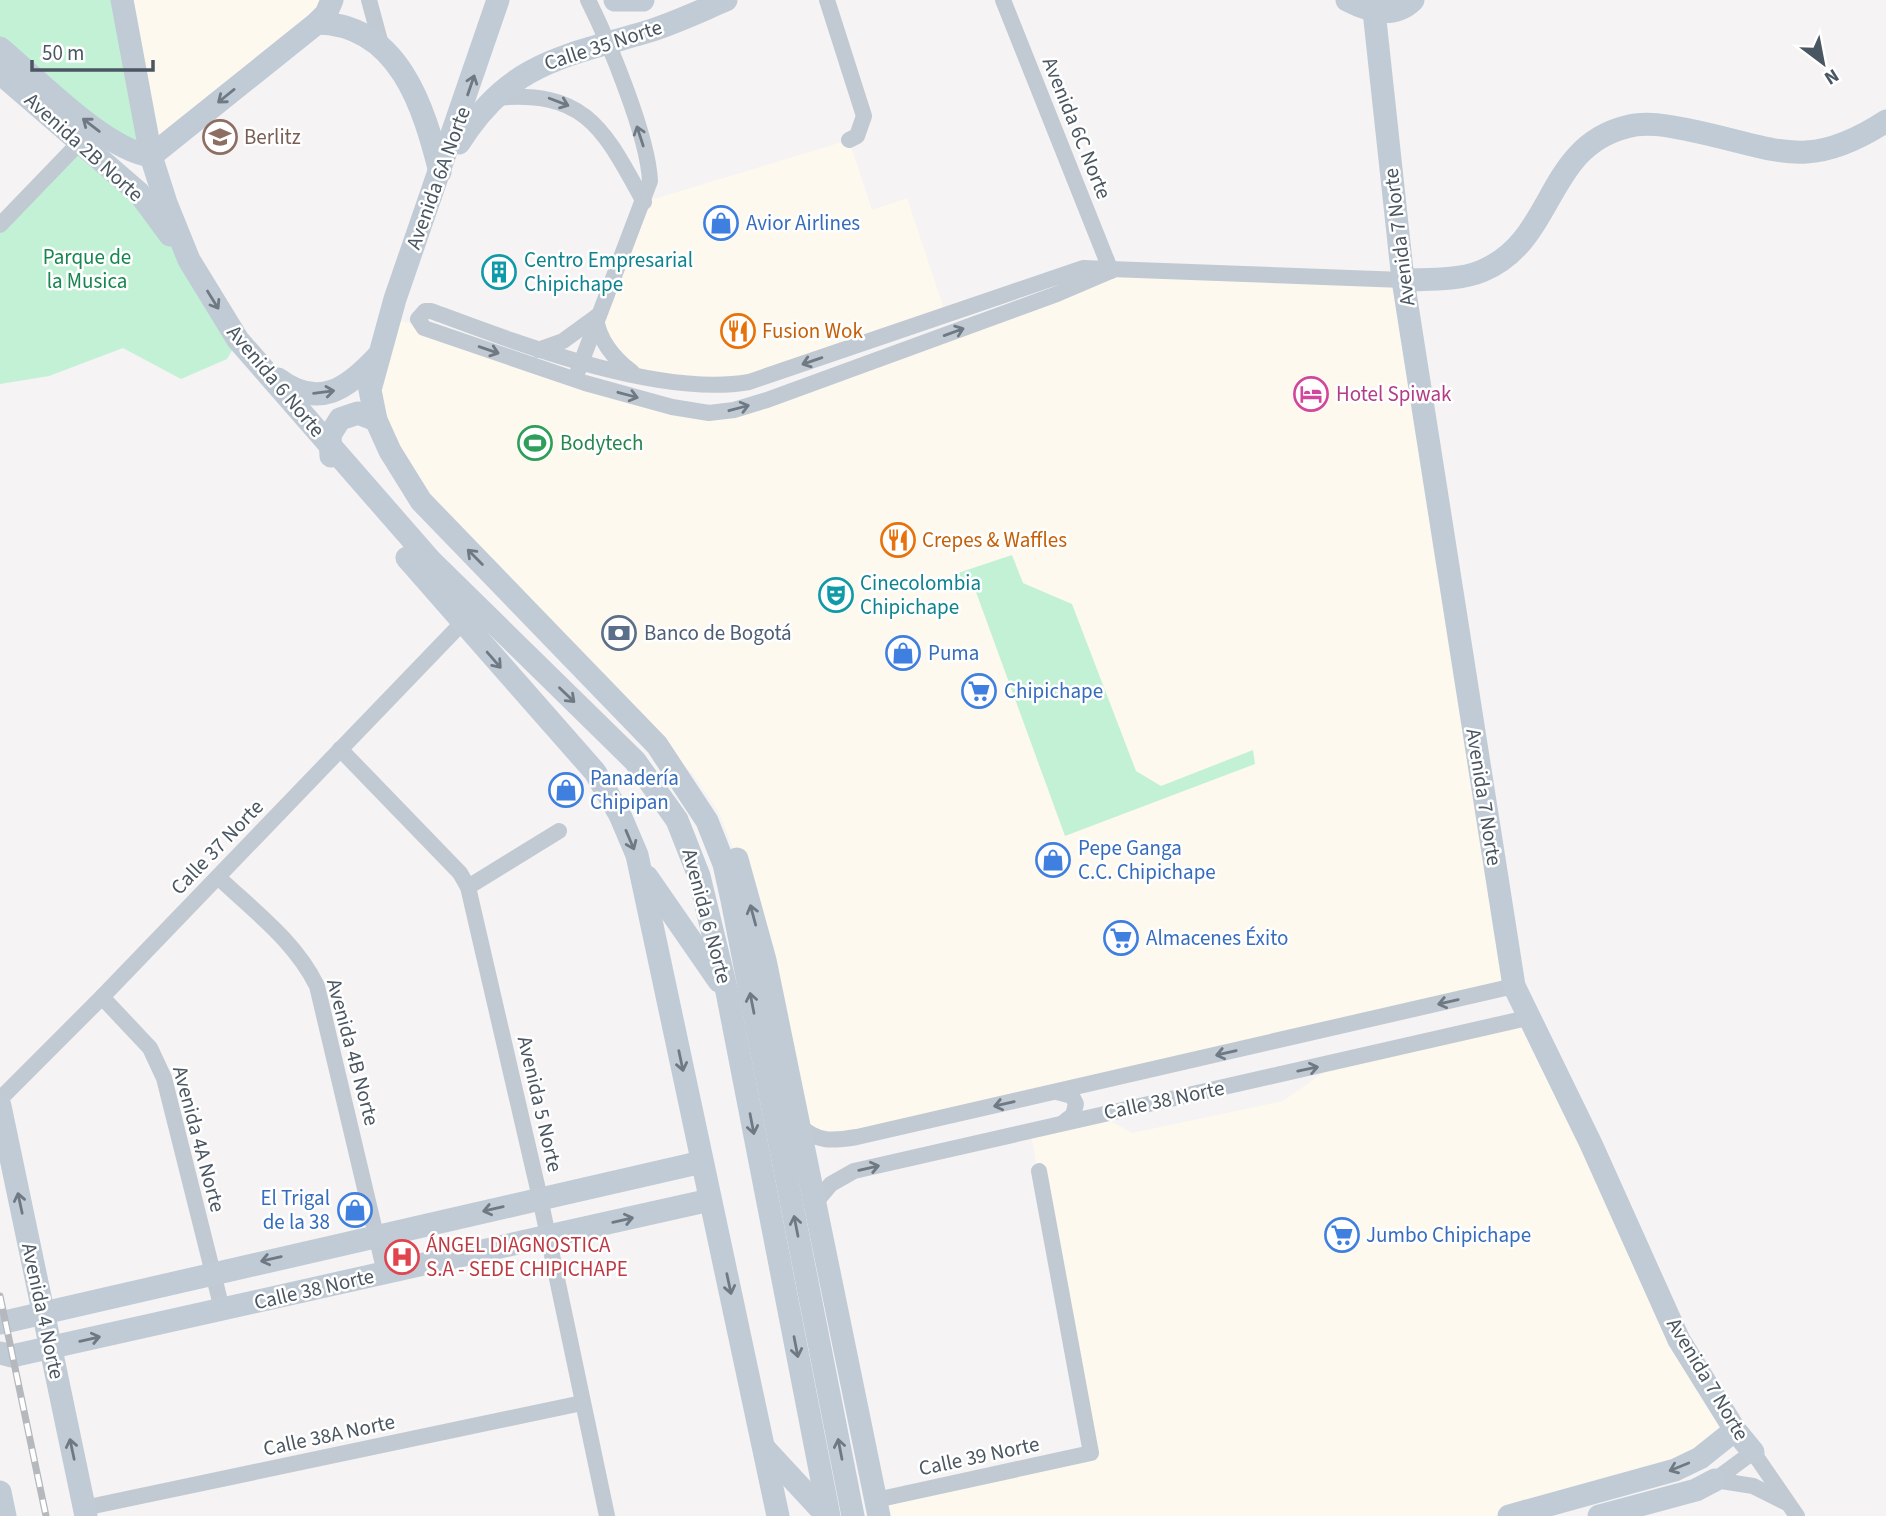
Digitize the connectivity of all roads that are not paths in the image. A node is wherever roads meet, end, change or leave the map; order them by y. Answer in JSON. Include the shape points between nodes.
{"nodes":[{"id":1,"x":122,"y":0,"type":"edge"},
{"id":2,"x":332,"y":0,"type":"edge"},
{"id":3,"x":369,"y":0,"type":"edge"},
{"id":4,"x":498,"y":0,"type":"edge"},
{"id":5,"x":588,"y":0,"type":"edge"},
{"id":6,"x":615,"y":0,"type":"edge"},
{"id":7,"x":643,"y":0,"type":"edge"},
{"id":8,"x":726,"y":0,"type":"edge"},
{"id":9,"x":827,"y":0,"type":"edge"},
{"id":10,"x":1003,"y":0,"type":"edge"},
{"id":11,"x":1347,"y":0,"type":"edge"},
{"id":12,"x":1413,"y":0,"type":"edge"},
{"id":13,"x":1374,"y":11,"type":"junction"},
{"id":14,"x":317,"y":23,"type":"junction"},
{"id":15,"x":608,"y":43,"type":"junction"},
{"id":16,"x":0,"y":48,"type":"edge"},
{"id":17,"x":382,"y":48,"type":"junction"},
{"id":18,"x":0,"y":72,"type":"edge"},
{"id":19,"x":492,"y":98,"type":"junction"},
{"id":20,"x":1886,"y":121,"type":"edge"},
{"id":21,"x":849,"y":140,"type":"dead end"},
{"id":22,"x":80,"y":142,"type":"junction"},
{"id":23,"x":151,"y":156,"type":"junction"},
{"id":24,"x":440,"y":172,"type":"junction"},
{"id":25,"x":644,"y":202,"type":"junction"},
{"id":26,"x":0,"y":225,"type":"edge"},
{"id":27,"x":189,"y":260,"type":"junction"},
{"id":28,"x":1111,"y":271,"type":"junction"},
{"id":29,"x":1403,"y":280,"type":"junction"},
{"id":30,"x":596,"y":317,"type":"junction"},
{"id":31,"x":537,"y":350,"type":"junction"},
{"id":32,"x":379,"y":356,"type":"junction"},
{"id":33,"x":582,"y":361,"type":"junction"},
{"id":34,"x":265,"y":368,"type":"junction"},
{"id":35,"x":636,"y":374,"type":"junction"},
{"id":36,"x":575,"y":380,"type":"junction"},
{"id":37,"x":376,"y":420,"type":"junction"},
{"id":38,"x":330,"y":445,"type":"junction"},
{"id":39,"x":431,"y":561,"type":"junction"},
{"id":40,"x":435,"y":589,"type":"junction"},
{"id":41,"x":463,"y":622,"type":"junction"},
{"id":42,"x":657,"y":745,"type":"junction"},
{"id":43,"x":340,"y":749,"type":"junction"},
{"id":44,"x":559,"y":831,"type":"dead end"},
{"id":45,"x":641,"y":869,"type":"junction"},
{"id":46,"x":218,"y":877,"type":"junction"},
{"id":47,"x":468,"y":887,"type":"junction"},
{"id":48,"x":1514,"y":986,"type":"junction"},
{"id":49,"x":727,"y":992,"type":"junction"},
{"id":50,"x":102,"y":997,"type":"junction"},
{"id":51,"x":1527,"y":1018,"type":"junction"},
{"id":52,"x":1096,"y":1083,"type":"junction"},
{"id":53,"x":1057,"y":1092,"type":"junction"},
{"id":54,"x":0,"y":1099,"type":"edge"},
{"id":55,"x":0,"y":1106,"type":"edge"},
{"id":56,"x":1098,"y":1114,"type":"junction"},
{"id":57,"x":1064,"y":1122,"type":"junction"},
{"id":58,"x":799,"y":1125,"type":"junction"},
{"id":59,"x":702,"y":1162,"type":"junction"},
{"id":60,"x":1039,"y":1171,"type":"dead end"},
{"id":61,"x":540,"y":1198,"type":"junction"},
{"id":62,"x":710,"y":1200,"type":"junction"},
{"id":63,"x":814,"y":1204,"type":"junction"},
{"id":64,"x":378,"y":1235,"type":"junction"},
{"id":65,"x":547,"y":1237,"type":"junction"},
{"id":66,"x":213,"y":1272,"type":"junction"},
{"id":67,"x":386,"y":1273,"type":"junction"},
{"id":68,"x":222,"y":1309,"type":"junction"},
{"id":69,"x":43,"y":1311,"type":"junction"},
{"id":70,"x":0,"y":1323,"type":"edge"},
{"id":71,"x":51,"y":1348,"type":"junction"},
{"id":72,"x":0,"y":1353,"type":"edge"},
{"id":73,"x":582,"y":1403,"type":"junction"},
{"id":74,"x":1735,"y":1430,"type":"junction"},
{"id":75,"x":765,"y":1449,"type":"junction"},
{"id":76,"x":1753,"y":1452,"type":"junction"},
{"id":77,"x":1715,"y":1480,"type":"junction"},
{"id":78,"x":0,"y":1492,"type":"edge"},
{"id":79,"x":877,"y":1508,"type":"edge"},
{"id":80,"x":1653,"y":1509,"type":"edge"},
{"id":81,"x":1795,"y":1511,"type":"edge"},
{"id":82,"x":85,"y":1512,"type":"edge"},
{"id":83,"x":5,"y":1516,"type":"edge"},
{"id":84,"x":607,"y":1516,"type":"edge"},
{"id":85,"x":778,"y":1516,"type":"edge"},
{"id":86,"x":828,"y":1516,"type":"edge"},
{"id":87,"x":853,"y":1516,"type":"edge"},
{"id":88,"x":1509,"y":1516,"type":"edge"},
{"id":89,"x":1599,"y":1516,"type":"edge"}],
"edges":[{"from":1,"to":23,"type":"street","name":"Avenida 6 Norte"},
{"from":2,"to":14,"type":"street"},
{"from":3,"to":17,"type":"street"},
{"from":24,"to":4,"type":"street","name":"Avenida 6A Norte","one_way":true},
{"from":5,"to":15,"type":"street"},
{"from":6,"to":7,"type":"street","name":"Calle 35 Norte"},
{"from":8,"to":15,"type":"street","name":"Calle 35 Norte"},
{"from":9,"to":21,"type":"street","via":[[864,116],[857,136]]},
{"from":10,"to":28,"type":"street","name":"Avenida 6C Norte"},
{"from":11,"to":13,"type":"street"},
{"from":12,"to":13,"type":"street","via":[[1395,11]]},
{"from":13,"to":29,"type":"street","name":"Avenida 7 Norte"},
{"from":14,"to":17,"type":"street","via":[[348,28]]},
{"from":14,"to":23,"type":"street","one_way":true},
{"from":15,"to":19,"type":"street","name":"Calle 35 Norte","via":[[533,68]]},
{"from":25,"to":15,"type":"street","one_way":true,"via":[[649,168]]},
{"from":23,"to":16,"type":"street","name":"Avenida 2B Norte","one_way":true,"via":[[124,148],[93,127]]},
{"from":17,"to":24,"type":"street","via":[[417,96]]},
{"from":18,"to":22,"type":"street","name":"Avenida 2B Norte"},
{"from":19,"to":24,"type":"street","name":"Calle 35 Norte"},
{"from":19,"to":25,"type":"street","one_way":true,"via":[[550,98],[574,108],[612,145]]},
{"from":20,"to":29,"type":"street","via":[[1833,150],[1811,152],[1753,147],[1654,124],[1628,126],[1584,147],[1567,167],[1526,240],[1508,258],[1479,273]]},
{"from":22,"to":26,"type":"street"},
{"from":22,"to":27,"type":"street","name":"Avenida 2B Norte","via":[[139,193]]},
{"from":23,"to":27,"type":"street","name":"Avenida 6 Norte"},
{"from":24,"to":32,"type":"street","name":"Avenida 6A Norte"},
{"from":25,"to":30,"type":"street"},
{"from":27,"to":34,"type":"street","name":"Avenida 6 Norte","one_way":true,"via":[[238,340]]},
{"from":28,"to":29,"type":"street"},
{"from":28,"to":35,"type":"street","one_way":true,"via":[[1083,268],[1049,278],[749,382],[722,387]]},
{"from":36,"to":28,"type":"street","one_way":true,"via":[[685,409],[709,413],[734,410]]},
{"from":29,"to":48,"type":"street","name":"Avenida 7 Norte"},
{"from":30,"to":31,"type":"street","via":[[563,341]]},
{"from":30,"to":33,"type":"street"},
{"from":30,"to":35,"type":"street","via":[[605,343]]},
{"from":31,"to":33,"type":"street"},
{"from":31,"to":36,"type":"street","one_way":true,"via":[[431,311],[418,319],[424,328]]},
{"from":34,"to":32,"type":"street","one_way":true,"via":[[291,387],[320,394],[348,385]]},
{"from":32,"to":37,"type":"street","name":"Avenida 6 Norte","via":[[370,390]]},
{"from":33,"to":35,"type":"street"},
{"from":33,"to":36,"type":"street"},
{"from":34,"to":38,"type":"street","name":"Avenida 6 Norte"},
{"from":37,"to":38,"type":"street","via":[[358,412],[340,419],[330,435]]},
{"from":42,"to":37,"type":"street","name":"Avenida 6 Norte","one_way":true,"via":[[434,516],[403,474]]},
{"from":38,"to":39,"type":"street","name":"Avenida 6 Norte"},
{"from":38,"to":40,"type":"street","name":"Avenida 6 Norte","via":[[333,464],[350,495]]},
{"from":39,"to":40,"type":"street"},
{"from":39,"to":49,"type":"street","name":"Avenida 6 Norte","one_way":true,"via":[[635,761],[657,789],[694,860]]},
{"from":40,"to":41,"type":"street","name":"Avenida 6 Norte"},
{"from":41,"to":43,"type":"street","name":"Calle 37 Norte"},
{"from":41,"to":45,"type":"street","name":"Avenida 6 Norte","one_way":true,"via":[[595,772],[620,815]]},
{"from":58,"to":42,"type":"street","name":"Avenida 6 Norte","one_way":true,"via":[[765,960],[731,841],[701,784]]},
{"from":87,"to":42,"type":"street","name":"Avenida 6 Norte","one_way":true,"via":[[724,864],[701,808]]},
{"from":43,"to":46,"type":"street","name":"Calle 37 Norte"},
{"from":43,"to":47,"type":"street","name":"Avenida 5 Norte","via":[[460,873]]},
{"from":44,"to":47,"type":"street"},
{"from":45,"to":49,"type":"street"},
{"from":45,"to":59,"type":"street","name":"Avenida 6 Norte","one_way":true},
{"from":46,"to":50,"type":"street","name":"Calle 37 Norte"},
{"from":46,"to":64,"type":"street","name":"Avenida 4B Norte","via":[[289,942],[317,986]]},
{"from":47,"to":61,"type":"street","name":"Avenida 5 Norte"},
{"from":48,"to":51,"type":"street","name":"Avenida 7 Norte"},
{"from":48,"to":52,"type":"street","name":"Calle 38 Norte","one_way":true},
{"from":49,"to":86,"type":"street","name":"Avenida 6 Norte","one_way":true},
{"from":50,"to":54,"type":"street","name":"Calle 37 Norte"},
{"from":50,"to":66,"type":"street","name":"Avenida 4A Norte","via":[[150,1048],[164,1078]]},
{"from":56,"to":51,"type":"street","name":"Calle 38 Norte","one_way":true},
{"from":51,"to":74,"type":"street","name":"Avenida 7 Norte","via":[[1591,1144],[1679,1340]]},
{"from":52,"to":53,"type":"street","name":"Calle 38 Norte"},
{"from":52,"to":56,"type":"street","via":[[1084,1099],[1090,1111]]},
{"from":53,"to":57,"type":"street","via":[[1069,1095],[1076,1104],[1073,1115]]},
{"from":53,"to":58,"type":"street","name":"Calle 38 Norte","one_way":true,"via":[[835,1140],[815,1137]]},
{"from":69,"to":55,"type":"street","name":"Avenida 4 Norte","one_way":true},
{"from":56,"to":57,"type":"street","name":"Calle 38 Norte"},
{"from":63,"to":57,"type":"street","name":"Calle 38 Norte","one_way":true,"via":[[831,1184],[854,1171]]},
{"from":58,"to":63,"type":"street","name":"Avenida 6 Norte"},
{"from":59,"to":61,"type":"street","name":"Calle 38 Norte"},
{"from":59,"to":62,"type":"street","name":"Avenida 6 Norte"},
{"from":60,"to":79,"type":"street","name":"Calle 39 Norte","via":[[1091,1452]]},
{"from":61,"to":64,"type":"street","name":"Calle 38 Norte","one_way":true},
{"from":61,"to":65,"type":"street","name":"Avenida 5 Norte"},
{"from":65,"to":62,"type":"street","name":"Calle 38 Norte","one_way":true},
{"from":62,"to":75,"type":"street","name":"Avenida 6 Norte","one_way":true},
{"from":63,"to":79,"type":"street","name":"Avenida 6 Norte"},
{"from":64,"to":66,"type":"street","name":"Calle 38 Norte","one_way":true},
{"from":64,"to":67,"type":"street","name":"Avenida 4B Norte"},
{"from":65,"to":67,"type":"street","name":"Calle 38 Norte"},
{"from":65,"to":73,"type":"street","name":"Avenida 5 Norte"},
{"from":66,"to":68,"type":"street","name":"Avenida 4A Norte"},
{"from":66,"to":69,"type":"street","name":"Calle 38 Norte"},
{"from":67,"to":68,"type":"street","name":"Calle 38 Norte"},
{"from":71,"to":68,"type":"street","name":"Calle 38 Norte","one_way":true},
{"from":69,"to":70,"type":"street","name":"Calle 38 Norte"},
{"from":69,"to":71,"type":"street","name":"Avenida 4 Norte"},
{"from":71,"to":72,"type":"street","name":"Calle 38 Norte","via":[[12,1356]]},
{"from":82,"to":71,"type":"street","name":"Avenida 4 Norte","one_way":true},
{"from":73,"to":82,"type":"street","name":"Calle 38A Norte"},
{"from":73,"to":84,"type":"street","name":"Avenida 5 Norte"},
{"from":74,"to":76,"type":"street","name":"Avenida 7 Norte"},
{"from":74,"to":88,"type":"street","one_way":true,"via":[[1700,1458],[1675,1470]]},
{"from":75,"to":85,"type":"street","name":"Avenida 6 Norte"},
{"from":75,"to":86,"type":"street"},
{"from":76,"to":77,"type":"street"},
{"from":76,"to":81,"type":"street","name":"Avenida 7 Norte"},
{"from":77,"to":80,"type":"street"},
{"from":77,"to":81,"type":"street","via":[[1753,1486]]},
{"from":78,"to":83,"type":"street"},
{"from":80,"to":89,"type":"street"}]}
